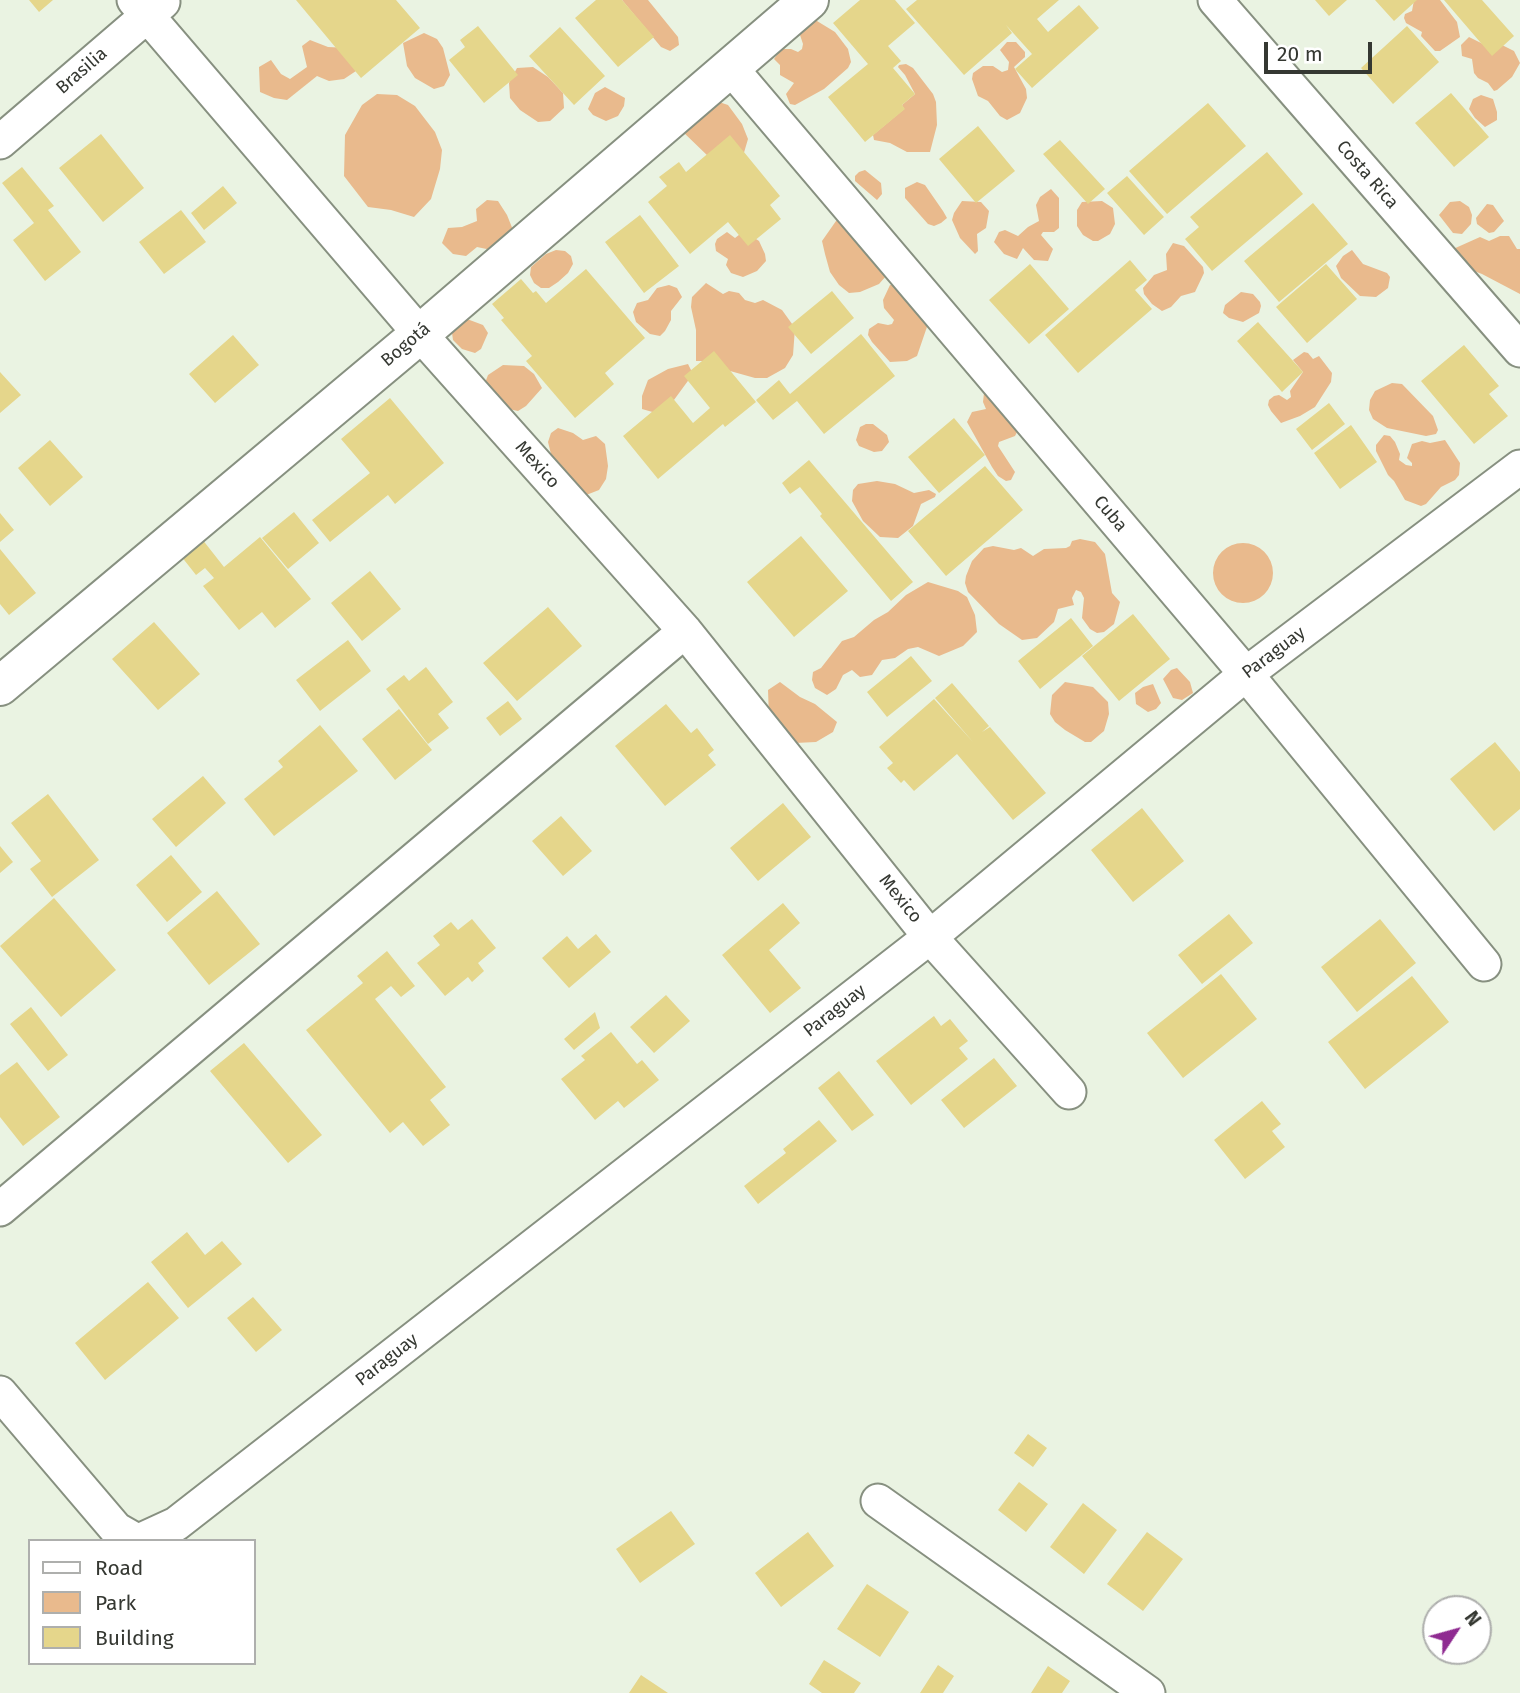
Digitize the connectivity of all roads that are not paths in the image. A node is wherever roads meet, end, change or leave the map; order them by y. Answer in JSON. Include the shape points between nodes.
{"nodes":[{"id":1,"x":809,"y":0,"type":"edge"},
{"id":2,"x":1215,"y":0,"type":"edge"},
{"id":3,"x":149,"y":5,"type":"edge"},
{"id":4,"x":730,"y":68,"type":"junction"},
{"id":5,"x":0,"y":142,"type":"edge"},
{"id":6,"x":420,"y":334,"type":"junction"},
{"id":7,"x":1520,"y":350,"type":"edge"},
{"id":8,"x":1520,"y":467,"type":"edge"},
{"id":9,"x":685,"y":631,"type":"junction"},
{"id":10,"x":1246,"y":674,"type":"junction"},
{"id":11,"x":0,"y":686,"type":"edge"},
{"id":12,"x":930,"y":937,"type":"junction"},
{"id":13,"x":1484,"y":964,"type":"dead end"},
{"id":14,"x":1069,"y":1092,"type":"dead end"},
{"id":15,"x":0,"y":1209,"type":"edge"},
{"id":16,"x":0,"y":1393,"type":"edge"},
{"id":17,"x":878,"y":1501,"type":"dead end"},
{"id":18,"x":134,"y":1539,"type":"edge"},
{"id":19,"x":142,"y":1539,"type":"edge"},
{"id":20,"x":1148,"y":1693,"type":"edge"}],
"edges":[{"from":1,"to":4,"type":"street","name":"Bogotá"},
{"from":2,"to":7,"type":"street","name":"Costa Rica"},
{"from":3,"to":5,"type":"street","name":"Brasilia"},
{"from":3,"to":6,"type":"street","name":"Mexico"},
{"from":4,"to":6,"type":"street","name":"Bogotá"},
{"from":4,"to":10,"type":"street","name":"Cuba"},
{"from":6,"to":9,"type":"street","name":"Mexico"},
{"from":6,"to":11,"type":"street","name":"Bogotá"},
{"from":8,"to":10,"type":"street","name":"Paraguay"},
{"from":9,"to":12,"type":"street","name":"Mexico"},
{"from":9,"to":15,"type":"street"},
{"from":10,"to":12,"type":"street","name":"Paraguay"},
{"from":10,"to":13,"type":"street","name":"Cuba"},
{"from":12,"to":14,"type":"street","name":"Mexico"},
{"from":12,"to":19,"type":"street","name":"Paraguay","via":[[187,1516]]},
{"from":16,"to":18,"type":"street","via":[[116,1529]]},
{"from":17,"to":20,"type":"street"}]}
